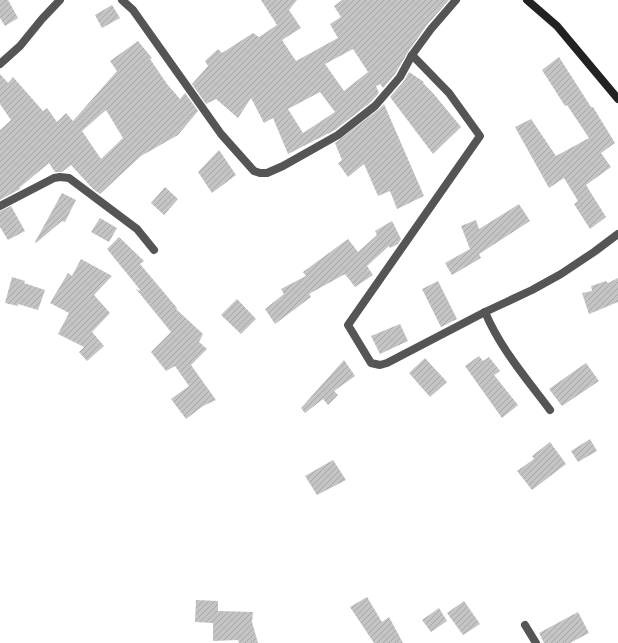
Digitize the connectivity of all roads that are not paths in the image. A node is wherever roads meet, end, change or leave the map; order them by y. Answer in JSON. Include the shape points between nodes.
{"nodes":[{"id":1,"x":60,"y":0,"type":"edge"},
{"id":2,"x":122,"y":0,"type":"edge"},
{"id":3,"x":456,"y":0,"type":"edge"},
{"id":4,"x":527,"y":0,"type":"edge"},
{"id":5,"x":412,"y":55,"type":"junction"},
{"id":6,"x":0,"y":64,"type":"edge"},
{"id":7,"x":618,"y":99,"type":"edge"},
{"id":8,"x":0,"y":206,"type":"edge"},
{"id":9,"x":618,"y":234,"type":"edge"},
{"id":10,"x":154,"y":250,"type":"dead end"},
{"id":11,"x":484,"y":312,"type":"junction"},
{"id":12,"x":550,"y":410,"type":"dead end"},
{"id":13,"x":525,"y":625,"type":"dead end"},
{"id":14,"x":536,"y":643,"type":"edge"}],
"edges":[{"from":1,"to":6,"type":"street","via":[[20,46]]},
{"from":2,"to":5,"type":"street","via":[[133,10],[221,134],[254,171],[260,173],[283,166],[338,135],[374,106],[400,77]]},
{"from":3,"to":5,"type":"street"},
{"from":4,"to":7,"type":"street","via":[[558,26]]},
{"from":5,"to":11,"type":"street","via":[[449,93],[480,136],[348,326],[371,362],[380,365]]},
{"from":8,"to":10,"type":"street","via":[[54,178],[69,178],[137,230]]},
{"from":9,"to":11,"type":"street","via":[[561,274]]},
{"from":11,"to":12,"type":"street","via":[[500,342]]},
{"from":13,"to":14,"type":"street"}]}
